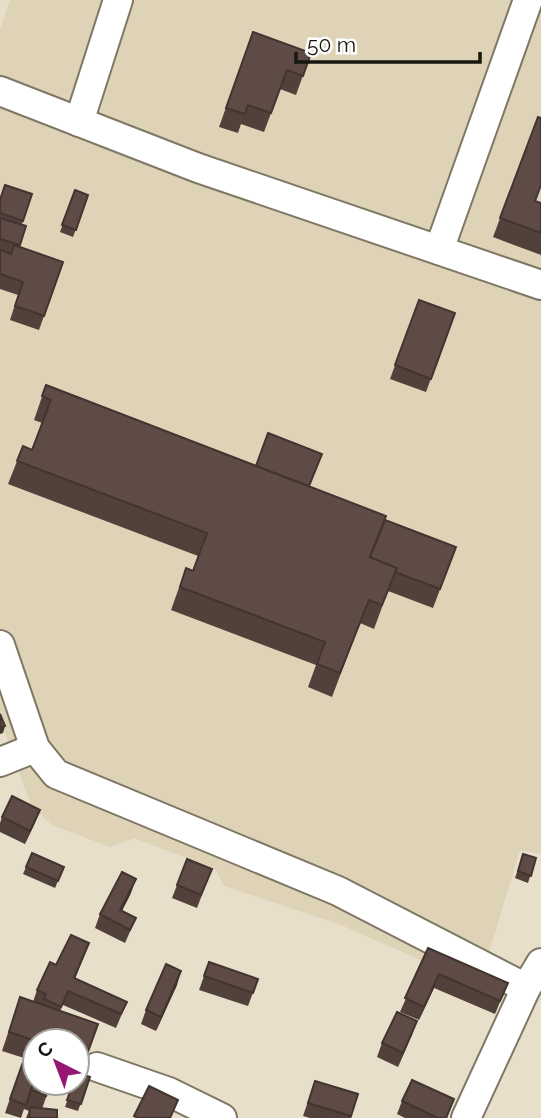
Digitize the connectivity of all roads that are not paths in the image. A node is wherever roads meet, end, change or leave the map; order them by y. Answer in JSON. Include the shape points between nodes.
{"nodes":[{"id":1,"x":118,"y":0,"type":"edge"},
{"id":2,"x":528,"y":0,"type":"edge"},
{"id":3,"x":0,"y":91,"type":"edge"},
{"id":4,"x":79,"y":122,"type":"junction"},
{"id":5,"x":439,"y":250,"type":"junction"},
{"id":6,"x":541,"y":285,"type":"edge"},
{"id":7,"x":0,"y":645,"type":"edge"},
{"id":8,"x":35,"y":748,"type":"junction"},
{"id":9,"x":0,"y":762,"type":"edge"},
{"id":10,"x":541,"y":963,"type":"edge"},
{"id":11,"x":526,"y":988,"type":"junction"},
{"id":12,"x":97,"y":1067,"type":"dead end"},
{"id":13,"x":222,"y":1118,"type":"edge"},
{"id":14,"x":466,"y":1118,"type":"edge"}],
"edges":[{"from":1,"to":4,"type":"street"},
{"from":2,"to":5,"type":"street"},
{"from":3,"to":4,"type":"street"},
{"from":4,"to":5,"type":"street"},
{"from":5,"to":6,"type":"street"},
{"from":7,"to":8,"type":"street"},
{"from":8,"to":9,"type":"street"},
{"from":8,"to":11,"type":"street","via":[[55,774],[338,891]]},
{"from":10,"to":11,"type":"street"},
{"from":11,"to":14,"type":"street"},
{"from":12,"to":13,"type":"street","via":[[169,1092]]}]}
